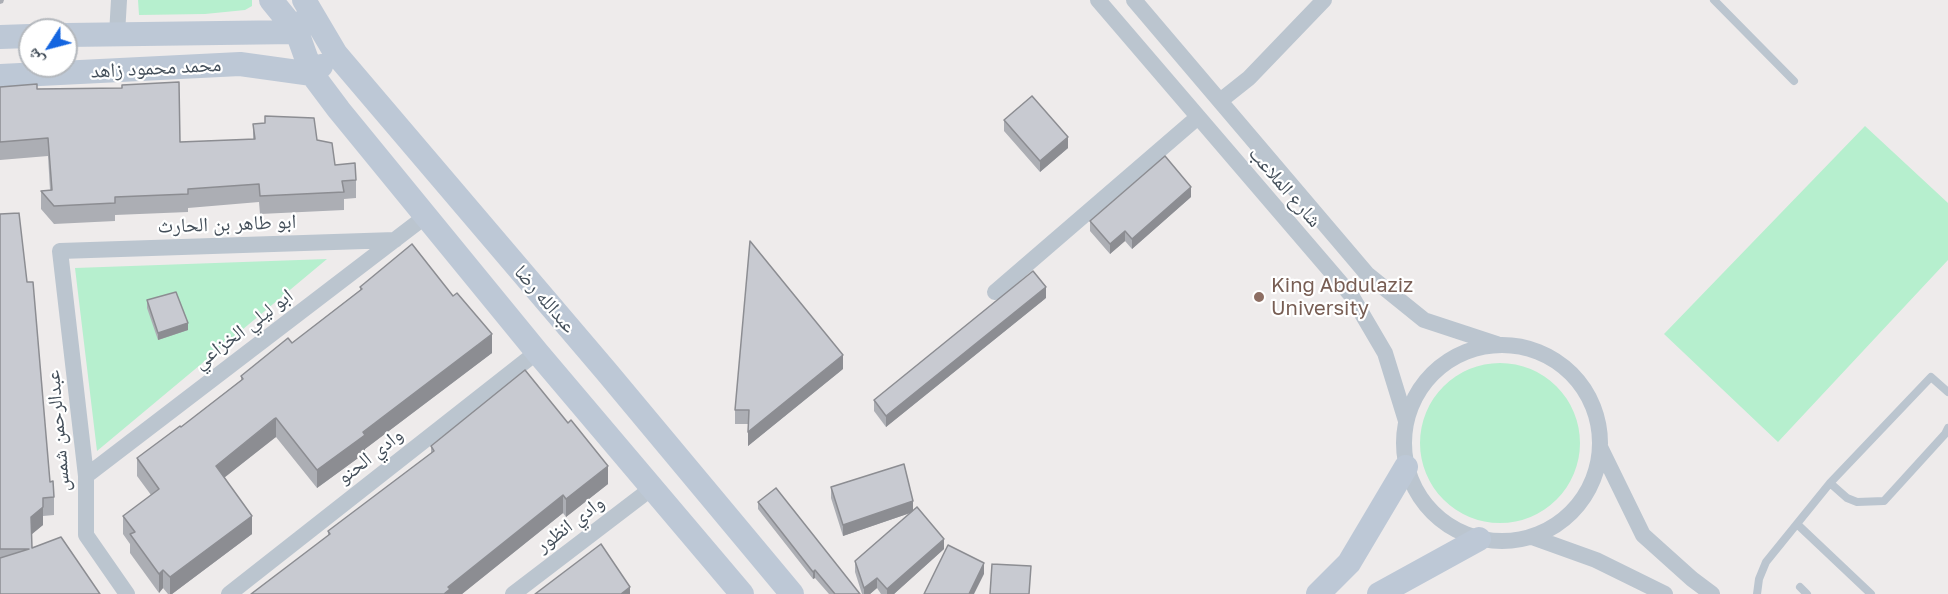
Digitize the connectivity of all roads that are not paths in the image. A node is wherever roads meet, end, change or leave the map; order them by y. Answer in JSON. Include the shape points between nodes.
{"nodes":[{"id":1,"x":119,"y":0,"type":"edge"},
{"id":2,"x":271,"y":0,"type":"edge"},
{"id":3,"x":1098,"y":0,"type":"edge"},
{"id":4,"x":1134,"y":0,"type":"edge"},
{"id":5,"x":1324,"y":0,"type":"edge"},
{"id":6,"x":1714,"y":0,"type":"edge"},
{"id":7,"x":305,"y":2,"type":"edge"},
{"id":8,"x":297,"y":32,"type":"junction"},
{"id":9,"x":117,"y":34,"type":"junction"},
{"id":10,"x":78,"y":35,"type":"edge"},
{"id":11,"x":18,"y":36,"type":"edge"},
{"id":12,"x":0,"y":37,"type":"edge"},
{"id":13,"x":336,"y":54,"type":"junction"},
{"id":14,"x":312,"y":74,"type":"junction"},
{"id":15,"x":0,"y":76,"type":"edge"},
{"id":16,"x":1794,"y":81,"type":"dead end"},
{"id":17,"x":1220,"y":101,"type":"junction"},
{"id":18,"x":1198,"y":117,"type":"junction"},
{"id":19,"x":426,"y":216,"type":"junction"},
{"id":20,"x":394,"y":240,"type":"junction"},
{"id":21,"x":60,"y":251,"type":"joint"},
{"id":22,"x":995,"y":292,"type":"dead end"},
{"id":23,"x":1497,"y":344,"type":"junction"},
{"id":24,"x":537,"y":352,"type":"junction"},
{"id":25,"x":1948,"y":392,"type":"edge"},
{"id":26,"x":1406,"y":421,"type":"junction"},
{"id":27,"x":1948,"y":428,"type":"edge"},
{"id":28,"x":1600,"y":447,"type":"junction"},
{"id":29,"x":1406,"y":466,"type":"junction"},
{"id":30,"x":86,"y":476,"type":"junction"},
{"id":31,"x":1830,"y":483,"type":"junction"},
{"id":32,"x":652,"y":488,"type":"junction"},
{"id":33,"x":1797,"y":524,"type":"junction"},
{"id":34,"x":1532,"y":537,"type":"junction"},
{"id":35,"x":1479,"y":538,"type":"junction"},
{"id":36,"x":1800,"y":587,"type":"dead end"},
{"id":37,"x":127,"y":594,"type":"edge"},
{"id":38,"x":229,"y":594,"type":"edge"},
{"id":39,"x":513,"y":594,"type":"edge"},
{"id":40,"x":742,"y":594,"type":"edge"},
{"id":41,"x":792,"y":594,"type":"edge"},
{"id":42,"x":1318,"y":594,"type":"edge"},
{"id":43,"x":1379,"y":594,"type":"edge"},
{"id":44,"x":1665,"y":594,"type":"edge"},
{"id":45,"x":1712,"y":594,"type":"edge"},
{"id":46,"x":1757,"y":594,"type":"edge"},
{"id":47,"x":1807,"y":594,"type":"edge"},
{"id":48,"x":1870,"y":594,"type":"edge"}],
"edges":[{"from":1,"to":9,"type":"street"},
{"from":2,"to":8,"type":"street","name":"عبدالله رضا"},
{"from":3,"to":18,"type":"street","name":"شارع الملاعب"},
{"from":4,"to":17,"type":"street","name":"شارع الملاعب"},
{"from":5,"to":17,"type":"street","via":[[1249,78]]},
{"from":6,"to":16,"type":"lane"},
{"from":7,"to":8,"type":"street"},
{"from":7,"to":13,"type":"street","name":"عبدالله رضا"},
{"from":8,"to":9,"type":"street","name":"محمد محمود زاهد"},
{"from":8,"to":14,"type":"street","name":"عبدالله رضا"},
{"from":9,"to":10,"type":"street","name":"محمد محمود زاهد"},
{"from":11,"to":12,"type":"street"},
{"from":13,"to":14,"type":"street"},
{"from":13,"to":41,"type":"street","name":"عبدالله رضا"},
{"from":14,"to":15,"type":"street","name":"محمد محمود زاهد","via":[[240,64]]},
{"from":14,"to":19,"type":"street","name":"عبدالله رضا"},
{"from":17,"to":23,"type":"street","name":"شارع الملاعب","via":[[1367,274],[1424,320]]},
{"from":18,"to":22,"type":"street"},
{"from":18,"to":26,"type":"street","name":"شارع الملاعب","via":[[1351,296],[1385,353]]},
{"from":19,"to":20,"type":"street","name":"ابو ليلي الخزاعي"},
{"from":19,"to":24,"type":"street","name":"عبدالله رضا"},
{"from":20,"to":21,"type":"street","name":"ابو طاهر بن الحارث"},
{"from":20,"to":30,"type":"street","name":"ابو ليلي الخزاعي"},
{"from":21,"to":30,"type":"street","name":"عبدالرحمن شمس"},
{"from":23,"to":26,"type":"street","via":[[1466,351],[1438,367],[1418,391]]},
{"from":23,"to":28,"type":"street","via":[[1529,348],[1559,362],[1582,385],[1596,414]]},
{"from":24,"to":32,"type":"street","name":"عبدالله رضا"},
{"from":24,"to":38,"type":"street","name":"وادي الحنو"},
{"from":25,"to":31,"type":"lane","via":[[1931,377]]},
{"from":26,"to":29,"type":"street"},
{"from":27,"to":31,"type":"lane","via":[[1884,501],[1857,502]]},
{"from":28,"to":34,"type":"street","via":[[1595,476],[1580,503],[1559,524]]},
{"from":28,"to":45,"type":"street","via":[[1643,535]]},
{"from":29,"to":35,"type":"street","via":[[1416,491],[1433,513],[1454,529]]},
{"from":29,"to":42,"type":"street","via":[[1349,563]]},
{"from":30,"to":37,"type":"street","name":"عبدالرحمن شمس","via":[[86,535]]},
{"from":31,"to":33,"type":"lane"},
{"from":32,"to":39,"type":"street","name":"وادي انظور"},
{"from":32,"to":40,"type":"street","name":"عبدالله رضا"},
{"from":33,"to":46,"type":"lane","via":[[1766,562]]},
{"from":33,"to":48,"type":"lane"},
{"from":34,"to":35,"type":"street","via":[[1505,541]]},
{"from":34,"to":44,"type":"street","via":[[1596,560]]},
{"from":35,"to":43,"type":"street"},
{"from":36,"to":47,"type":"lane"}]}
